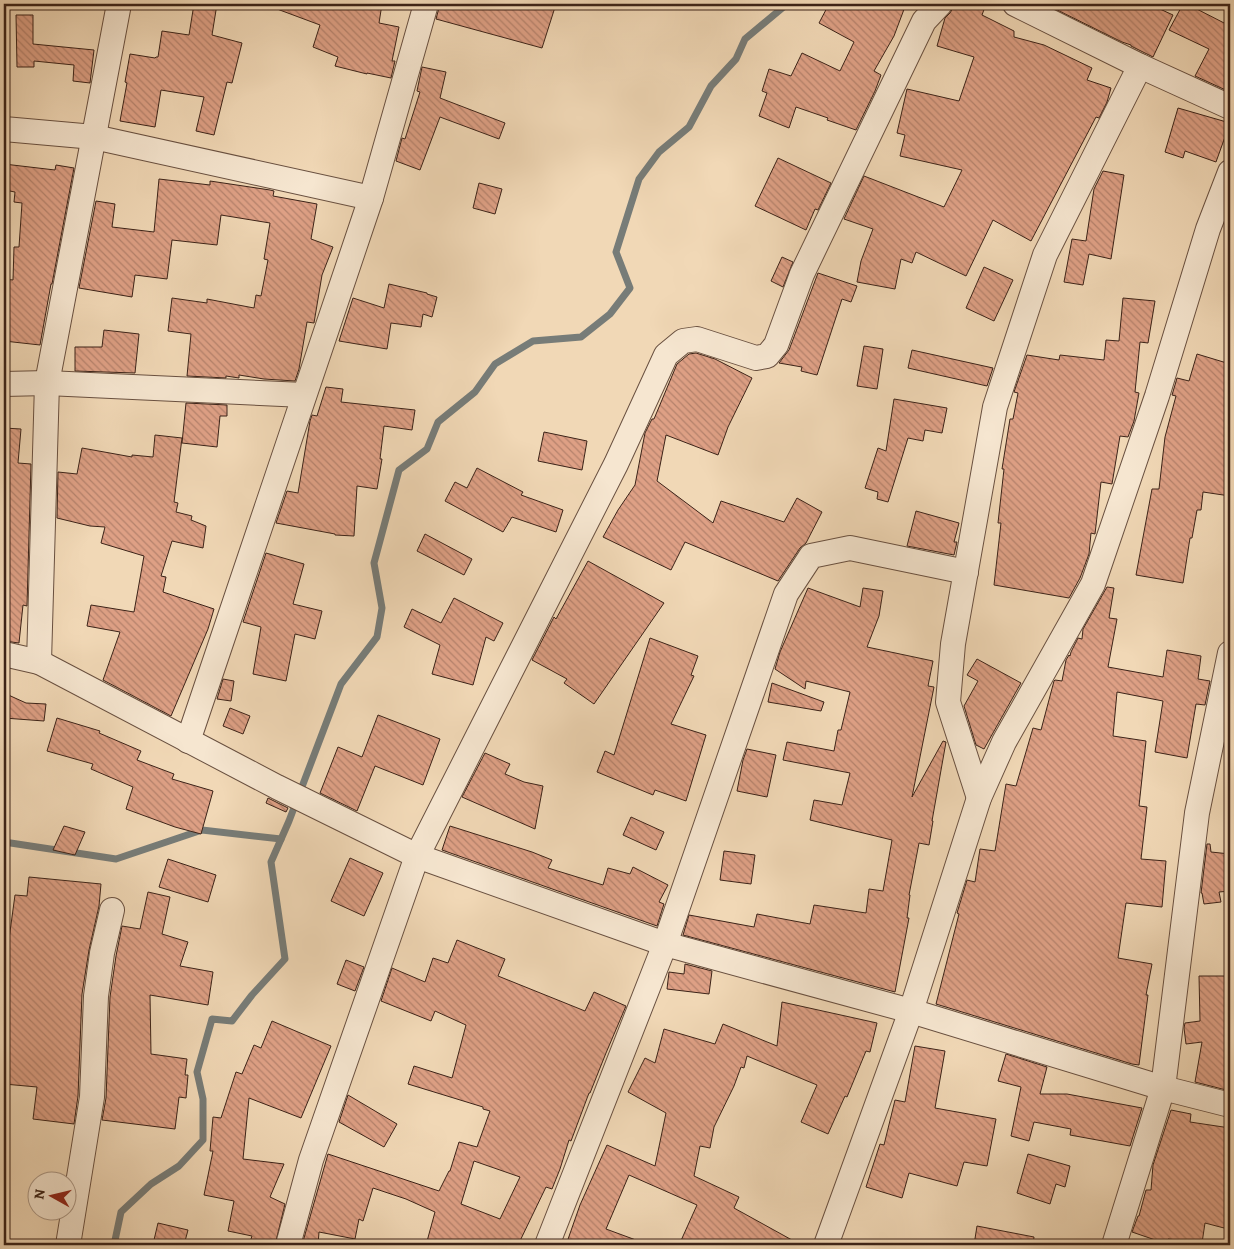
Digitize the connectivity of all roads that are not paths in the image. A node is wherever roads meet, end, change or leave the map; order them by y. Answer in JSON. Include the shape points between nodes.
{"nodes":[{"id":1,"x":119,"y":4,"type":"edge"},
{"id":2,"x":426,"y":4,"type":"edge"},
{"id":3,"x":940,"y":4,"type":"edge"},
{"id":4,"x":1029,"y":7,"type":"edge"},
{"id":5,"x":1140,"y":66,"type":"junction"},
{"id":6,"x":1230,"y":107,"type":"edge"},
{"id":7,"x":4,"y":129,"type":"edge"},
{"id":8,"x":94,"y":137,"type":"junction"},
{"id":9,"x":1230,"y":172,"type":"edge"},
{"id":10,"x":371,"y":198,"type":"junction"},
{"id":11,"x":4,"y":384,"type":"edge"},
{"id":12,"x":47,"y":384,"type":"junction"},
{"id":13,"x":304,"y":395,"type":"junction"},
{"id":14,"x":966,"y":572,"type":"junction"},
{"id":15,"x":1230,"y":653,"type":"edge"},
{"id":16,"x":4,"y":654,"type":"edge"},
{"id":17,"x":38,"y":662,"type":"junction"},
{"id":18,"x":188,"y":741,"type":"junction"},
{"id":19,"x":979,"y":798,"type":"junction"},
{"id":20,"x":417,"y":856,"type":"junction"},
{"id":21,"x":112,"y":910,"type":"dead end"},
{"id":22,"x":665,"y":944,"type":"junction"},
{"id":23,"x":911,"y":1011,"type":"junction"},
{"id":24,"x":1163,"y":1088,"type":"junction"},
{"id":25,"x":1230,"y":1105,"type":"edge"},
{"id":26,"x":68,"y":1245,"type":"edge"},
{"id":27,"x":288,"y":1245,"type":"edge"},
{"id":28,"x":547,"y":1245,"type":"edge"},
{"id":29,"x":826,"y":1245,"type":"edge"},
{"id":30,"x":1114,"y":1245,"type":"edge"}],
"edges":[{"from":1,"to":8,"type":"street"},
{"from":2,"to":10,"type":"street"},
{"from":3,"to":20,"type":"street","via":[[924,21],[802,274],[772,351],[768,356],[756,358],[698,339],[684,341],[666,355],[616,464]]},
{"from":4,"to":5,"type":"street"},
{"from":5,"to":6,"type":"street"},
{"from":5,"to":14,"type":"street","via":[[1045,255],[995,407]]},
{"from":7,"to":8,"type":"street"},
{"from":8,"to":10,"type":"street"},
{"from":8,"to":12,"type":"street"},
{"from":9,"to":19,"type":"street","via":[[1208,229],[1157,396],[1093,584],[1004,742]]},
{"from":10,"to":13,"type":"street"},
{"from":11,"to":12,"type":"street"},
{"from":12,"to":13,"type":"street"},
{"from":12,"to":17,"type":"street"},
{"from":13,"to":18,"type":"street"},
{"from":14,"to":19,"type":"street","via":[[953,644],[948,702]]},
{"from":14,"to":22,"type":"street","via":[[850,548],[811,556],[786,594]]},
{"from":15,"to":24,"type":"street","via":[[1197,813]]},
{"from":16,"to":17,"type":"street"},
{"from":17,"to":18,"type":"street"},
{"from":18,"to":20,"type":"street"},
{"from":19,"to":23,"type":"street"},
{"from":20,"to":22,"type":"street"},
{"from":20,"to":27,"type":"street","via":[[311,1160]]},
{"from":21,"to":26,"type":"street","via":[[96,996],[92,1097]]},
{"from":22,"to":23,"type":"street"},
{"from":22,"to":28,"type":"street"},
{"from":23,"to":24,"type":"street"},
{"from":23,"to":29,"type":"street"},
{"from":24,"to":25,"type":"street"},
{"from":24,"to":30,"type":"street"}]}
